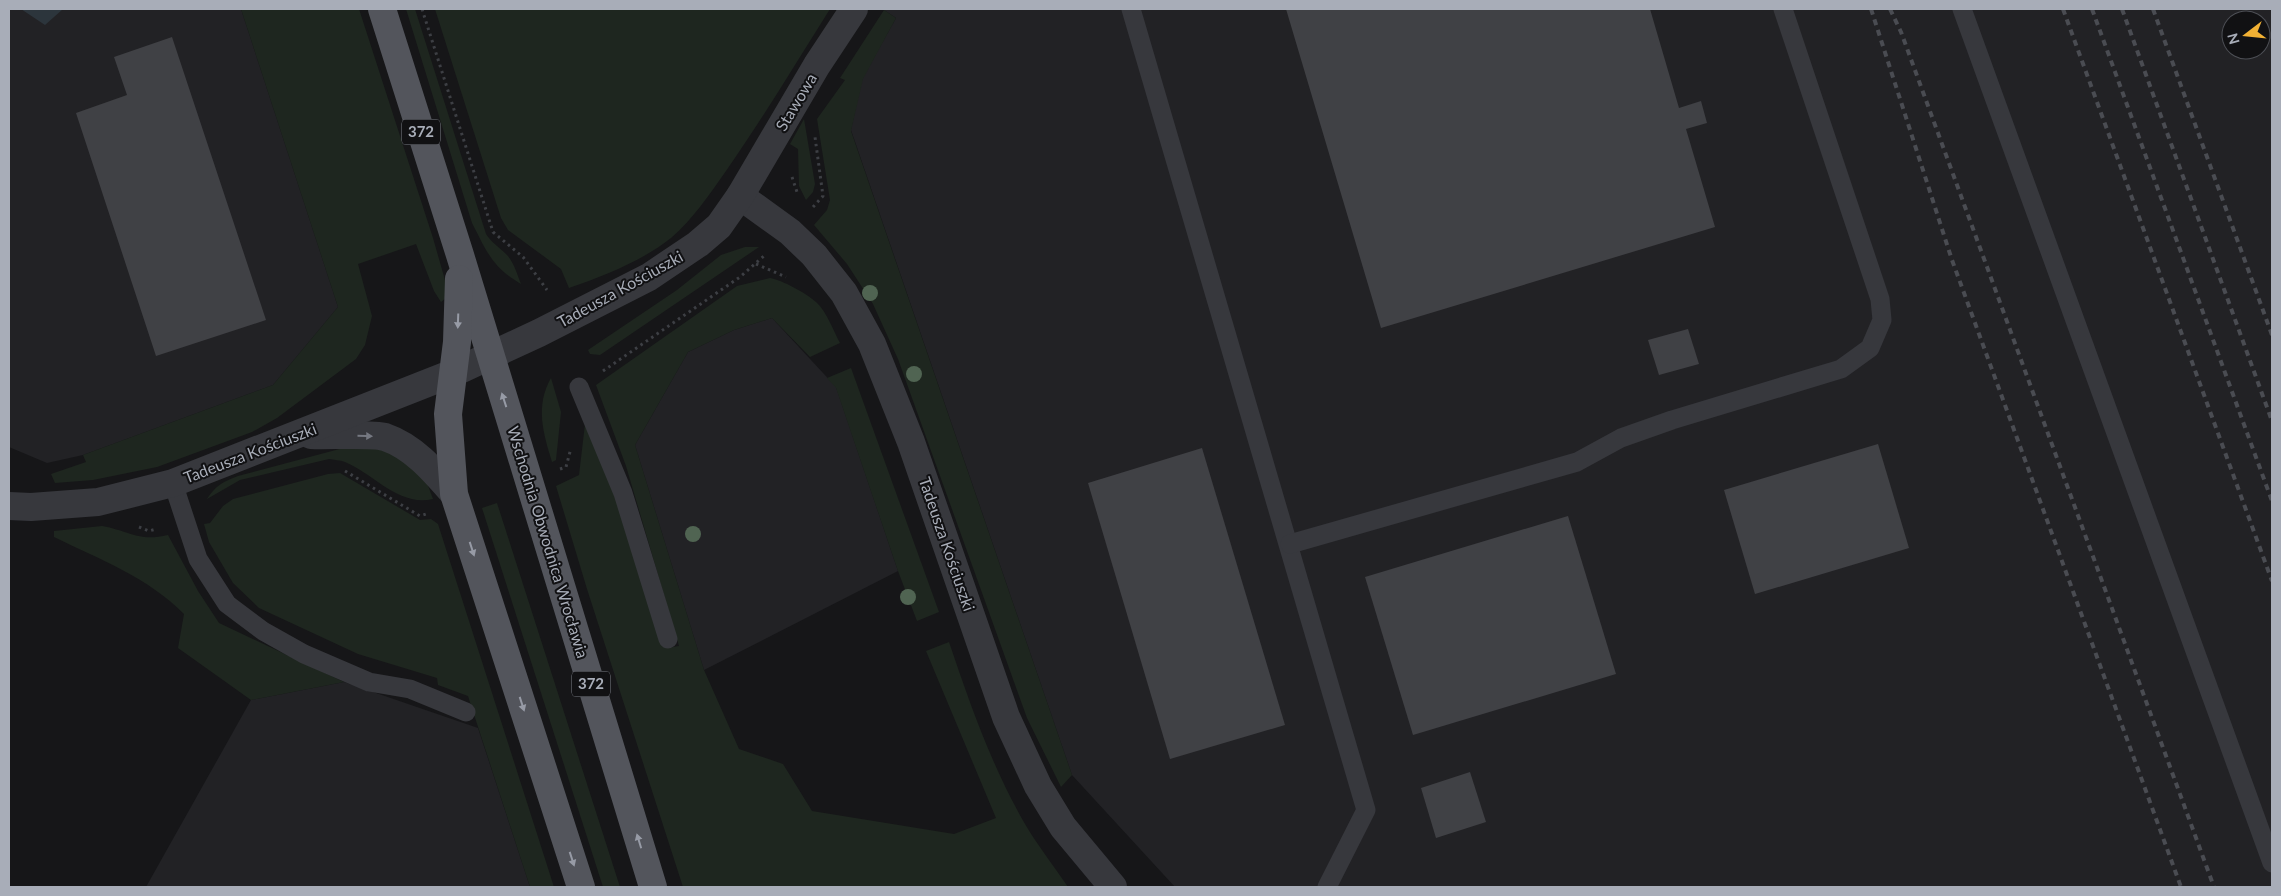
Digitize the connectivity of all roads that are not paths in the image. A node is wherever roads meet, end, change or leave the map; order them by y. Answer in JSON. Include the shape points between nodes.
{"nodes":[{"id":1,"x":382,"y":9,"type":"edge"},
{"id":2,"x":854,"y":9,"type":"edge"},
{"id":3,"x":1131,"y":9,"type":"edge"},
{"id":4,"x":1783,"y":9,"type":"edge"},
{"id":5,"x":1962,"y":9,"type":"edge"},
{"id":6,"x":740,"y":196,"type":"junction"},
{"id":7,"x":460,"y":255,"type":"junction"},
{"id":8,"x":490,"y":355,"type":"junction"},
{"id":9,"x":453,"y":373,"type":"junction"},
{"id":10,"x":579,"y":386,"type":"road end"},
{"id":11,"x":299,"y":435,"type":"junction"},
{"id":12,"x":174,"y":483,"type":"junction"},
{"id":13,"x":456,"y":498,"type":"junction"},
{"id":14,"x":9,"y":506,"type":"edge"},
{"id":15,"x":1290,"y":544,"type":"junction"},
{"id":16,"x":668,"y":638,"type":"dead end"},
{"id":17,"x":466,"y":712,"type":"dead end"},
{"id":18,"x":2272,"y":863,"type":"edge"},
{"id":19,"x":581,"y":887,"type":"edge"},
{"id":20,"x":653,"y":887,"type":"edge"},
{"id":21,"x":1112,"y":887,"type":"edge"},
{"id":22,"x":1328,"y":887,"type":"edge"}],
"edges":[{"from":1,"to":7,"type":"main road","name":"Wschodnia Obwodnica Wrocławia","number":"372"},
{"from":2,"to":6,"type":"street","name":"Stawowa"},
{"from":3,"to":15,"type":"lane"},
{"from":4,"to":15,"type":"lane","via":[[1880,299],[1882,320],[1870,348],[1841,369],[1620,438],[1577,462]]},
{"from":5,"to":18,"type":"lane"},
{"from":6,"to":8,"type":"street","name":"Tadeusza Kościuszki","via":[[718,226],[698,244],[649,276]]},
{"from":6,"to":21,"type":"street","name":"Tadeusza Kościuszki","via":[[790,232],[814,255],[844,293],[872,344],[911,442],[1006,717],[1038,786],[1063,827]]},
{"from":7,"to":8,"type":"main road","name":"Wschodnia Obwodnica Wrocławia","number":"372"},
{"from":7,"to":9,"type":"main road","name":"Wschodnia Obwodnica Wrocławia","number":"372","one_way":true},
{"from":8,"to":9,"type":"street","name":"Tadeusza Kościuszki"},
{"from":20,"to":8,"type":"main road","name":"Wschodnia Obwodnica Wrocławia","number":"372","one_way":true},
{"from":9,"to":11,"type":"street","name":"Tadeusza Kościuszki"},
{"from":9,"to":13,"type":"main road","name":"Wschodnia Obwodnica Wrocławia","number":"372","via":[[448,414]]},
{"from":10,"to":16,"type":"lane","via":[[623,493]]},
{"from":11,"to":12,"type":"street","name":"Tadeusza Kościuszki"},
{"from":11,"to":13,"type":"street","one_way":true,"via":[[384,436],[428,464]]},
{"from":12,"to":14,"type":"street","name":"Tadeusza Kościuszki","via":[[98,502]]},
{"from":12,"to":17,"type":"lane","via":[[198,559],[227,604],[263,631],[304,654],[369,682],[410,689]]},
{"from":13,"to":19,"type":"main road","name":"Wschodnia Obwodnica Wrocławia","number":"372","one_way":true},
{"from":15,"to":22,"type":"lane","via":[[1366,810]]}]}
